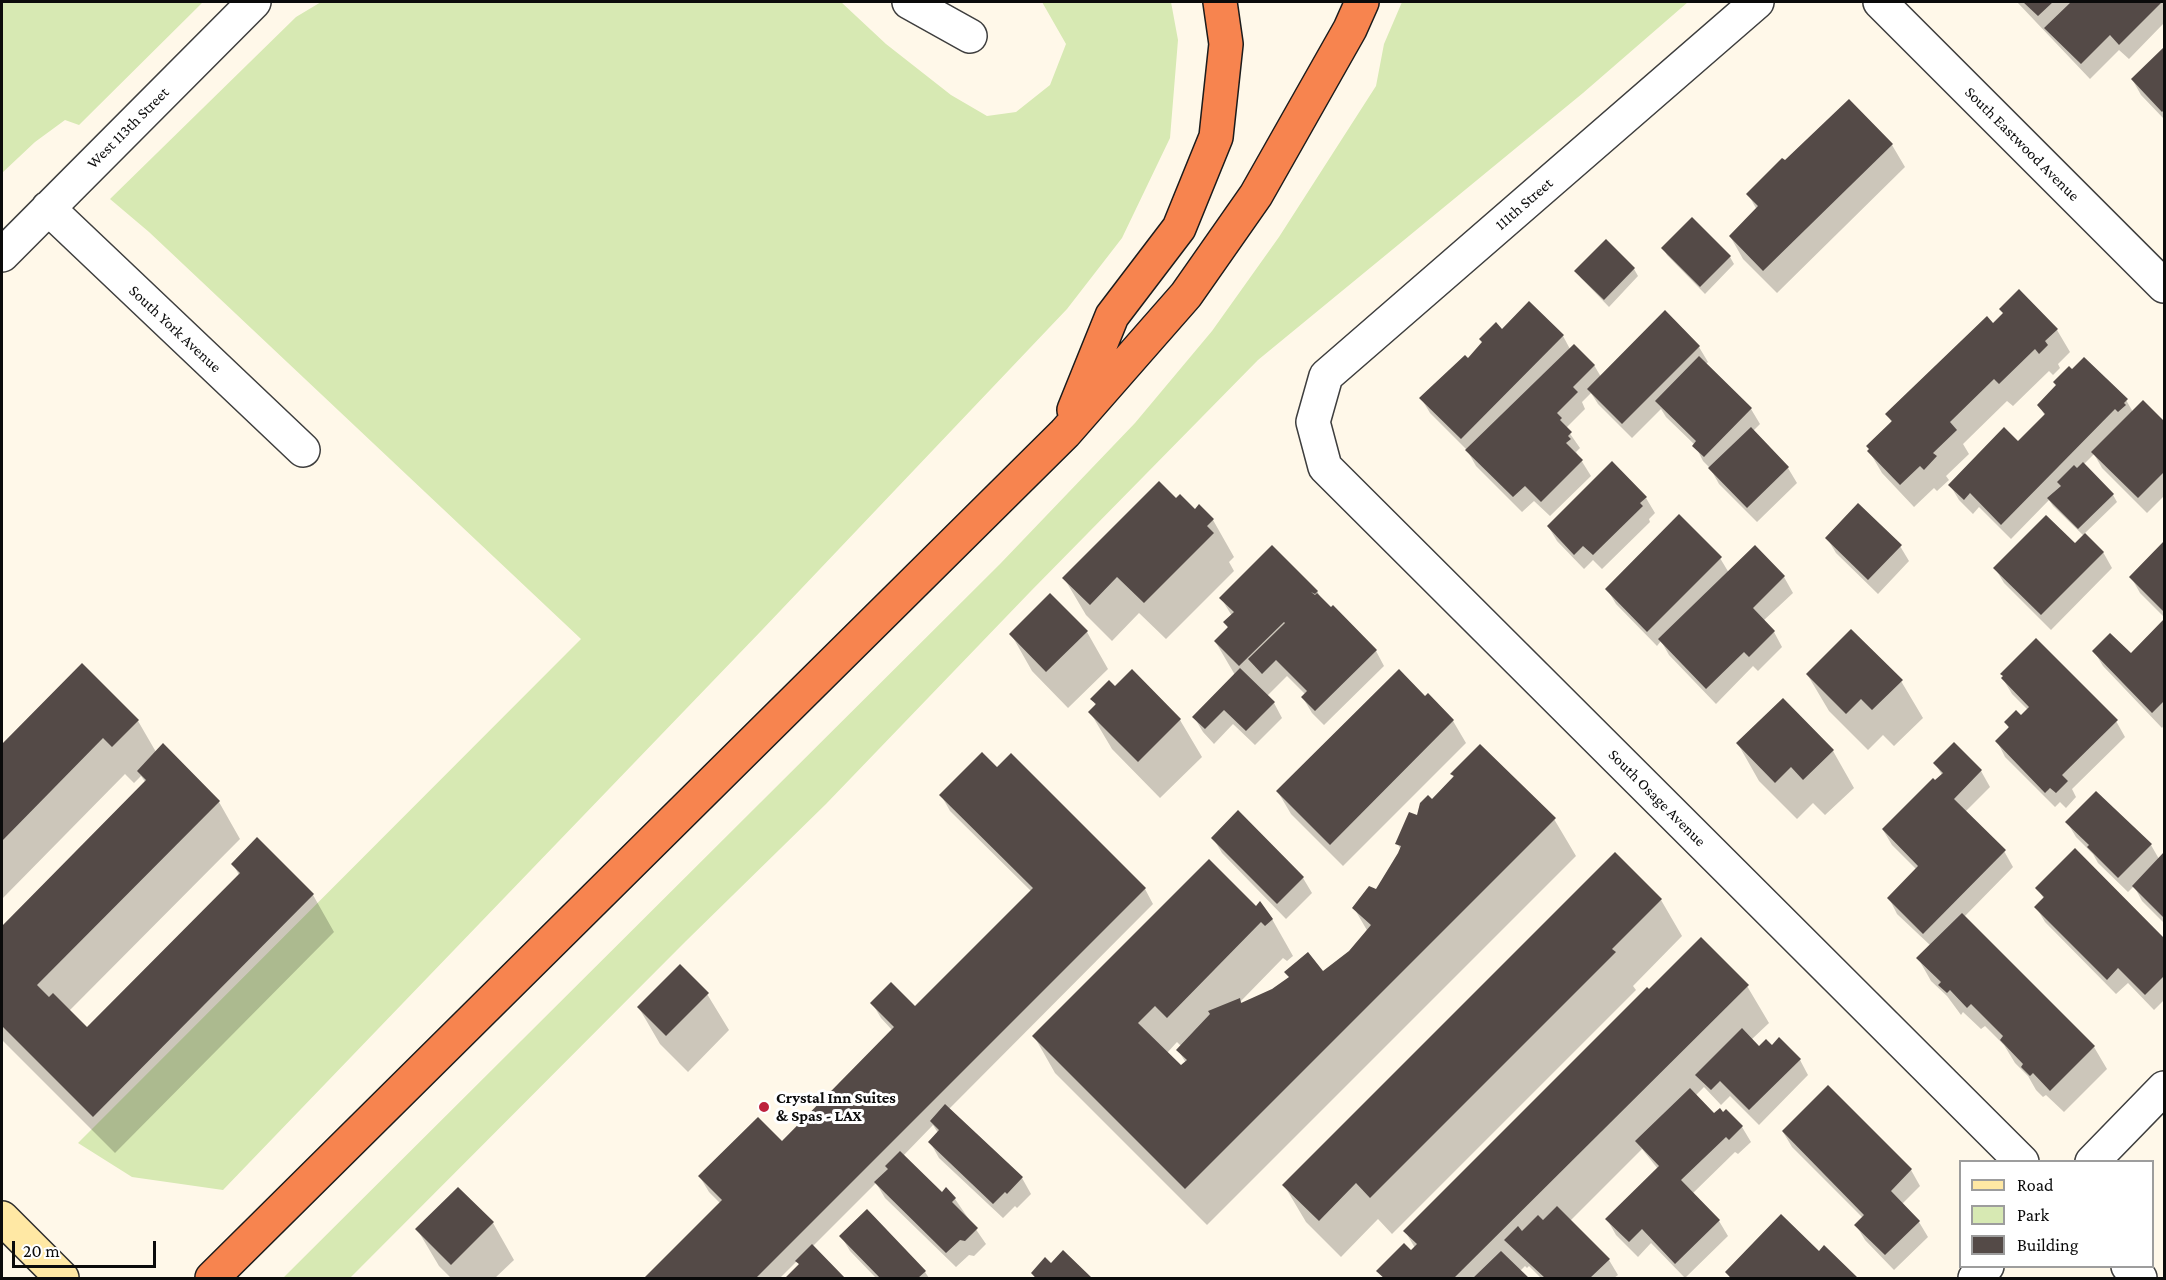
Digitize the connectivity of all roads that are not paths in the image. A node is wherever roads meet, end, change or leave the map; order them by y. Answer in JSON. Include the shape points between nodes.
{"nodes":[{"id":1,"x":254,"y":2,"type":"edge"},
{"id":2,"x":909,"y":2,"type":"edge"},
{"id":3,"x":1220,"y":2,"type":"edge"},
{"id":4,"x":1362,"y":2,"type":"edge"},
{"id":5,"x":1757,"y":2,"type":"edge"},
{"id":6,"x":1880,"y":2,"type":"edge"},
{"id":7,"x":970,"y":36,"type":"dead end"},
{"id":8,"x":48,"y":208,"type":"junction"},
{"id":9,"x":2,"y":255,"type":"edge"},
{"id":10,"x":2164,"y":286,"type":"edge"},
{"id":11,"x":1313,"y":422,"type":"joint"},
{"id":12,"x":1065,"y":434,"type":"junction"},
{"id":13,"x":303,"y":450,"type":"dead end"},
{"id":14,"x":2164,"y":1088,"type":"edge"},
{"id":15,"x":2021,"y":1160,"type":"edge"},
{"id":16,"x":2092,"y":1160,"type":"edge"},
{"id":17,"x":2,"y":1218,"type":"edge"},
{"id":18,"x":62,"y":1278,"type":"edge"},
{"id":19,"x":212,"y":1278,"type":"edge"}],
"edges":[{"from":1,"to":8,"type":"street","name":"West 113th Street"},
{"from":2,"to":7,"type":"street"},
{"from":3,"to":12,"type":"highway","via":[[1226,44],[1216,137],[1179,228],[1112,316]]},
{"from":4,"to":12,"type":"highway","via":[[1256,195],[1186,295]]},
{"from":5,"to":11,"type":"street","name":"111th Street","via":[[1326,376]]},
{"from":6,"to":10,"type":"street","name":"South Eastwood Avenue"},
{"from":8,"to":9,"type":"street","name":"West 113th Street"},
{"from":8,"to":13,"type":"street","name":"South York Avenue"},
{"from":11,"to":15,"type":"street","name":"South Osage Avenue","via":[[1325,467]]},
{"from":12,"to":19,"type":"highway"},
{"from":14,"to":16,"type":"street"},
{"from":17,"to":18,"type":"main road"}]}
